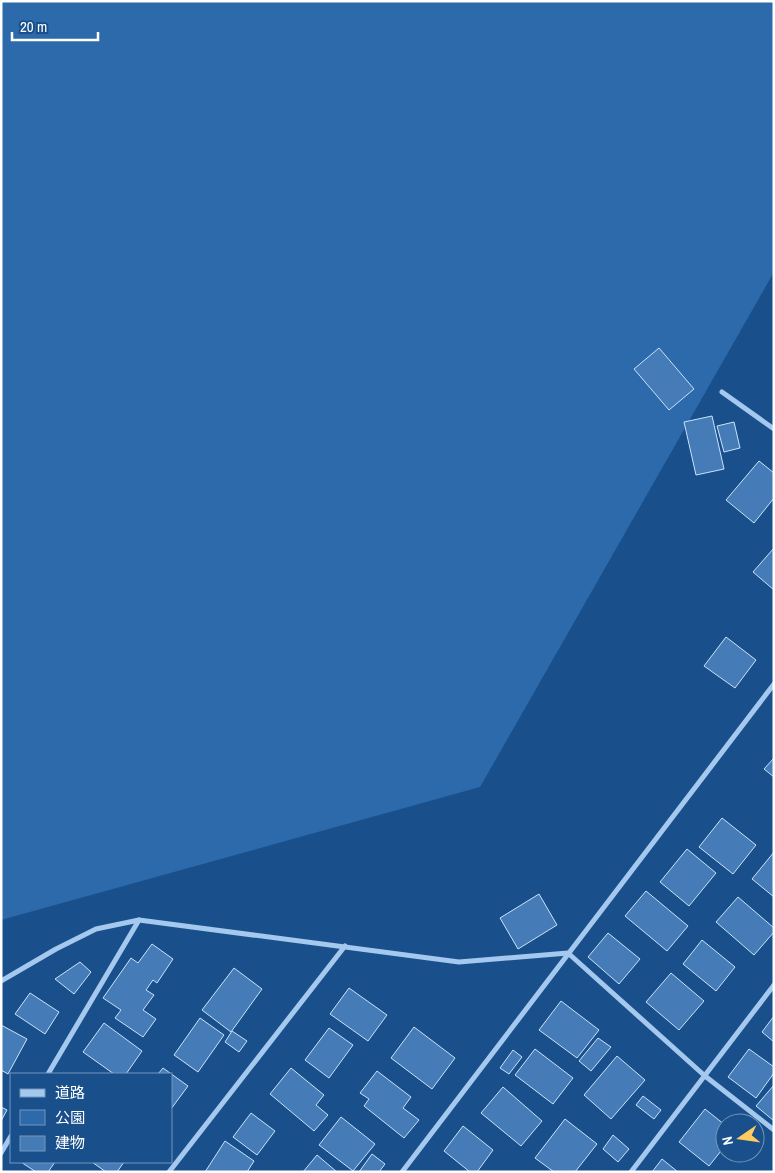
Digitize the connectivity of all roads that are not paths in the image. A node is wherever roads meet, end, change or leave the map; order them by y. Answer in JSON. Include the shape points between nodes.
{"nodes":[{"id":1,"x":722,"y":392,"type":"dead end"},
{"id":2,"x":774,"y":429,"type":"edge"},
{"id":3,"x":774,"y":684,"type":"edge"},
{"id":4,"x":139,"y":920,"type":"junction"},
{"id":5,"x":345,"y":946,"type":"junction"},
{"id":6,"x":568,"y":953,"type":"junction"},
{"id":7,"x":1,"y":981,"type":"edge"},
{"id":8,"x":774,"y":985,"type":"edge"},
{"id":9,"x":49,"y":1073,"type":"edge"},
{"id":10,"x":705,"y":1076,"type":"junction"},
{"id":11,"x":774,"y":1130,"type":"edge"},
{"id":12,"x":10,"y":1138,"type":"edge"},
{"id":13,"x":1,"y":1152,"type":"edge"},
{"id":14,"x":169,"y":1172,"type":"edge"},
{"id":15,"x":402,"y":1172,"type":"edge"},
{"id":16,"x":631,"y":1172,"type":"edge"}],
"edges":[{"from":1,"to":2,"type":"street"},
{"from":3,"to":6,"type":"street"},
{"from":4,"to":5,"type":"street"},
{"from":4,"to":7,"type":"street","via":[[96,929]]},
{"from":4,"to":9,"type":"street"},
{"from":5,"to":6,"type":"street","via":[[459,962]]},
{"from":5,"to":14,"type":"street"},
{"from":6,"to":10,"type":"street"},
{"from":6,"to":15,"type":"street"},
{"from":8,"to":10,"type":"street"},
{"from":10,"to":11,"type":"street"},
{"from":10,"to":16,"type":"street"},
{"from":12,"to":13,"type":"street"}]}
